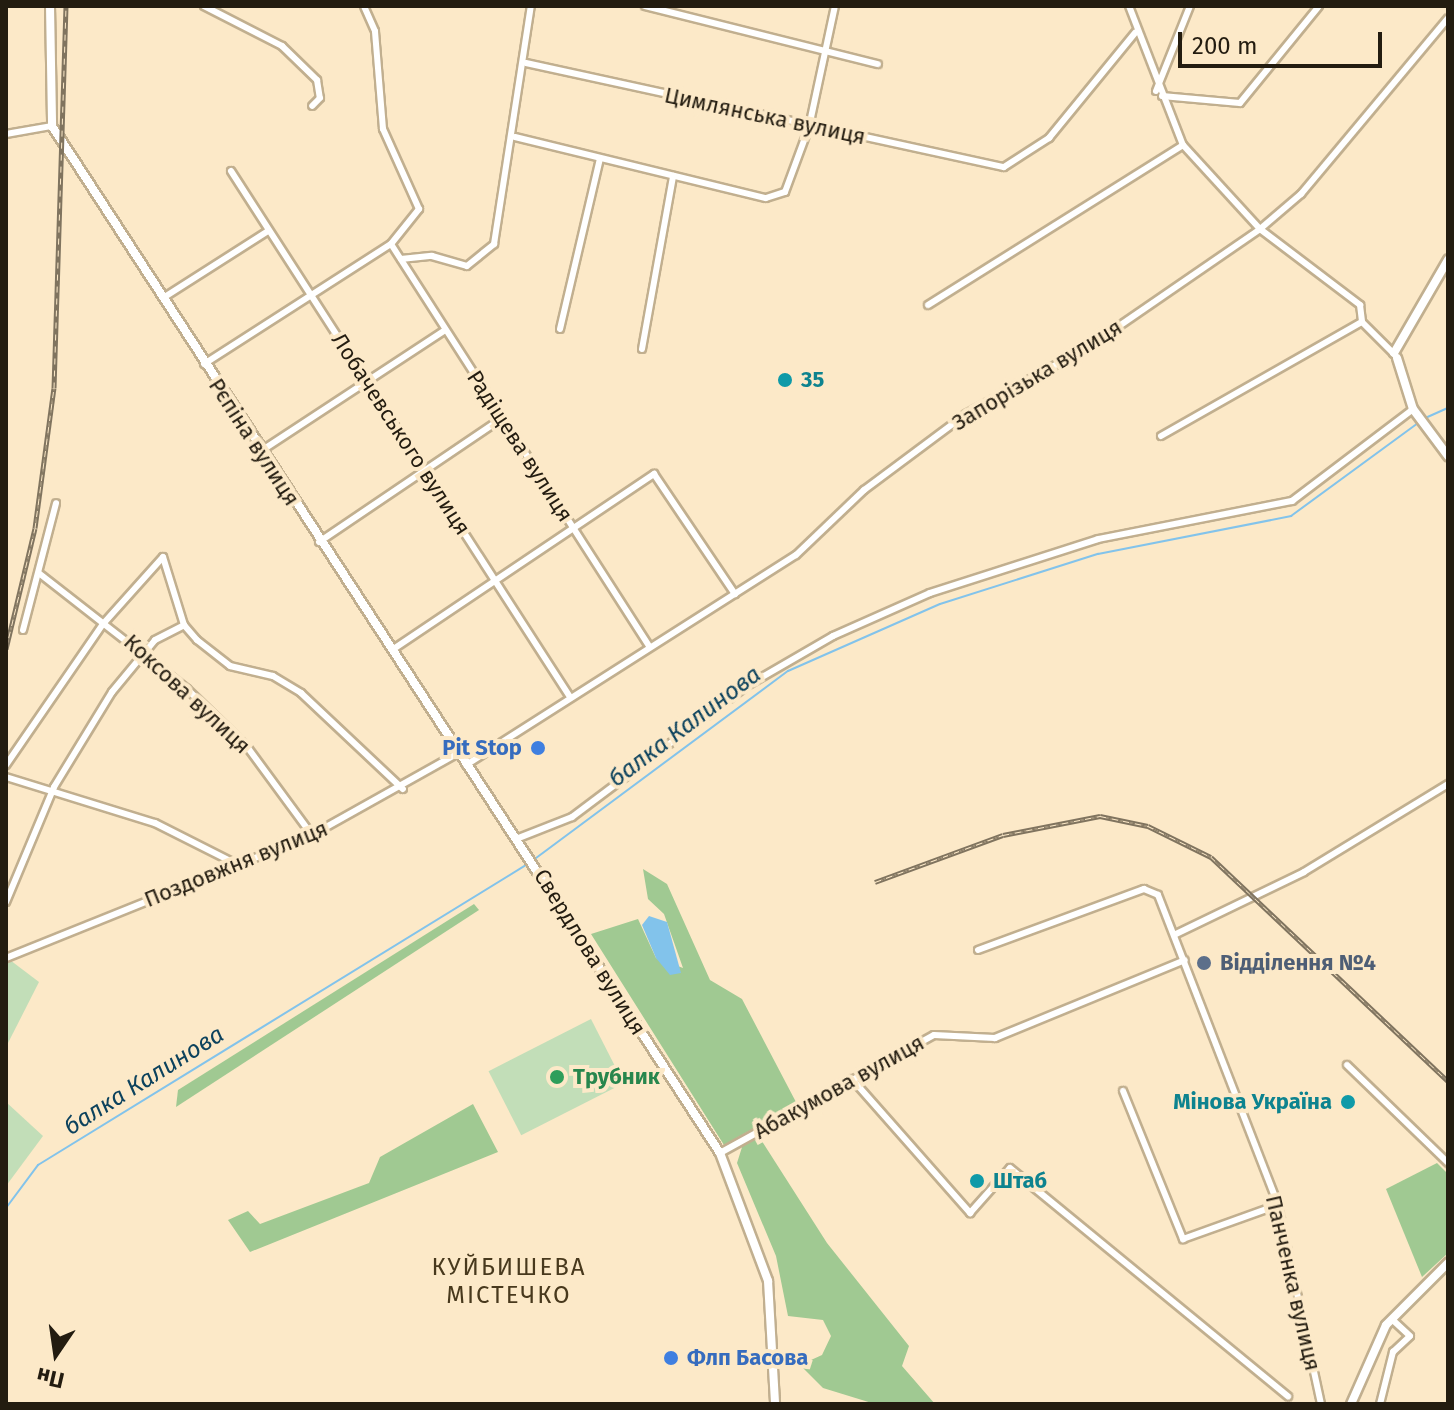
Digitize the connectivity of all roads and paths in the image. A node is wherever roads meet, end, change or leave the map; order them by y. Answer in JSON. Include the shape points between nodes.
{"nodes":[{"id":1,"x":50,"y":6,"type":"edge"},
{"id":2,"x":204,"y":6,"type":"edge"},
{"id":3,"x":364,"y":6,"type":"edge"},
{"id":4,"x":531,"y":6,"type":"edge"},
{"id":5,"x":645,"y":6,"type":"edge"},
{"id":6,"x":835,"y":6,"type":"edge"},
{"id":7,"x":1129,"y":6,"type":"edge"},
{"id":8,"x":1190,"y":6,"type":"edge"},
{"id":9,"x":1319,"y":6,"type":"edge"},
{"id":10,"x":1448,"y":18,"type":"edge"},
{"id":11,"x":1135,"y":33,"type":"junction"},
{"id":12,"x":825,"y":51,"type":"junction"},
{"id":13,"x":526,"y":63,"type":"junction"},
{"id":14,"x":878,"y":64,"type":"dead end"},
{"id":15,"x":1159,"y":94,"type":"junction"},
{"id":16,"x":312,"y":106,"type":"dead end"},
{"id":17,"x":52,"y":126,"type":"junction"},
{"id":18,"x":809,"y":127,"type":"junction"},
{"id":19,"x":6,"y":134,"type":"edge"},
{"id":20,"x":515,"y":137,"type":"junction"},
{"id":21,"x":1183,"y":145,"type":"junction"},
{"id":22,"x":600,"y":159,"type":"junction"},
{"id":23,"x":231,"y":171,"type":"dead end"},
{"id":24,"x":673,"y":176,"type":"junction"},
{"id":25,"x":1260,"y":229,"type":"junction"},
{"id":26,"x":268,"y":231,"type":"junction"},
{"id":27,"x":391,"y":244,"type":"junction"},
{"id":28,"x":401,"y":259,"type":"junction"},
{"id":29,"x":1448,"y":260,"type":"edge"},
{"id":30,"x":310,"y":294,"type":"junction"},
{"id":31,"x":162,"y":299,"type":"junction"},
{"id":32,"x":928,"y":305,"type":"dead end"},
{"id":33,"x":1362,"y":322,"type":"junction"},
{"id":34,"x":560,"y":329,"type":"dead end"},
{"id":35,"x":445,"y":330,"type":"junction"},
{"id":36,"x":642,"y":349,"type":"dead end"},
{"id":37,"x":1395,"y":355,"type":"junction"},
{"id":38,"x":204,"y":364,"type":"junction"},
{"id":39,"x":368,"y":382,"type":"junction"},
{"id":40,"x":1413,"y":409,"type":"junction"},
{"id":41,"x":501,"y":419,"type":"junction"},
{"id":42,"x":1161,"y":436,"type":"dead end"},
{"id":43,"x":260,"y":451,"type":"junction"},
{"id":44,"x":1448,"y":456,"type":"edge"},
{"id":45,"x":424,"y":470,"type":"junction"},
{"id":46,"x":56,"y":503,"type":"dead end"},
{"id":47,"x":574,"y":529,"type":"junction"},
{"id":48,"x":319,"y":542,"type":"junction"},
{"id":49,"x":40,"y":574,"type":"junction"},
{"id":50,"x":495,"y":580,"type":"junction"},
{"id":51,"x":735,"y":594,"type":"junction"},
{"id":52,"x":106,"y":620,"type":"junction"},
{"id":53,"x":184,"y":625,"type":"junction"},
{"id":54,"x":23,"y":630,"type":"dead end"},
{"id":55,"x":650,"y":647,"type":"junction"},
{"id":56,"x":144,"y":651,"type":"junction"},
{"id":57,"x":390,"y":651,"type":"junction"},
{"id":58,"x":570,"y":697,"type":"junction"},
{"id":59,"x":458,"y":753,"type":"junction"},
{"id":60,"x":6,"y":765,"type":"edge"},
{"id":61,"x":466,"y":765,"type":"junction"},
{"id":62,"x":6,"y":777,"type":"edge"},
{"id":63,"x":1448,"y":784,"type":"edge"},
{"id":64,"x":54,"y":787,"type":"junction"},
{"id":65,"x":403,"y":789,"type":"junction"},
{"id":66,"x":312,"y":835,"type":"junction"},
{"id":67,"x":516,"y":839,"type":"junction"},
{"id":68,"x":528,"y":855,"type":"joint"},
{"id":69,"x":238,"y":865,"type":"junction"},
{"id":70,"x":6,"y":902,"type":"edge"},
{"id":71,"x":1176,"y":934,"type":"junction"},
{"id":72,"x":978,"y":950,"type":"dead end"},
{"id":73,"x":6,"y":958,"type":"edge"},
{"id":74,"x":1185,"y":960,"type":"junction"},
{"id":75,"x":1347,"y":1065,"type":"dead end"},
{"id":76,"x":852,"y":1079,"type":"junction"},
{"id":77,"x":1123,"y":1091,"type":"dead end"},
{"id":78,"x":720,"y":1153,"type":"junction"},
{"id":79,"x":1448,"y":1163,"type":"edge"},
{"id":80,"x":1278,"y":1205,"type":"junction"},
{"id":81,"x":1448,"y":1263,"type":"edge"},
{"id":82,"x":1392,"y":1319,"type":"junction"},
{"id":83,"x":1288,"y":1396,"type":"dead end"},
{"id":84,"x":775,"y":1404,"type":"edge"},
{"id":85,"x":1321,"y":1404,"type":"edge"},
{"id":86,"x":1351,"y":1404,"type":"edge"},
{"id":87,"x":1380,"y":1404,"type":"edge"}],
"edges":[{"from":1,"to":17,"type":"street"},
{"from":2,"to":16,"type":"street","via":[[249,23],[298,61],[321,87]]},
{"from":3,"to":27,"type":"street","via":[[375,31],[383,129],[419,209]]},
{"from":4,"to":13,"type":"street"},
{"from":5,"to":12,"type":"street"},
{"from":6,"to":12,"type":"street"},
{"from":7,"to":11,"type":"street"},
{"from":8,"to":15,"type":"street"},
{"from":9,"to":15,"type":"street","via":[[1240,103]]},
{"from":10,"to":25,"type":"street","name":"Запорізька вулиця","via":[[1301,194]]},
{"from":11,"to":15,"type":"street"},
{"from":11,"to":18,"type":"street","name":"Цимлянська вулиця","via":[[1049,138],[1004,167]]},
{"from":12,"to":14,"type":"street"},
{"from":12,"to":18,"type":"street"},
{"from":13,"to":18,"type":"street","name":"Цимлянська вулиця"},
{"from":13,"to":20,"type":"street"},
{"from":15,"to":21,"type":"street"},
{"from":17,"to":19,"type":"street"},
{"from":17,"to":31,"type":"street","name":"Рєпіна вулиця"},
{"from":18,"to":24,"type":"street","via":[[794,180],[766,198]]},
{"from":20,"to":22,"type":"street"},
{"from":20,"to":28,"type":"street","via":[[494,244],[485,257],[467,266],[432,256]]},
{"from":21,"to":25,"type":"street"},
{"from":21,"to":32,"type":"street"},
{"from":22,"to":24,"type":"street"},
{"from":22,"to":34,"type":"street"},
{"from":23,"to":26,"type":"street","name":"Лобачевського вулиця"},
{"from":24,"to":36,"type":"street"},
{"from":25,"to":33,"type":"street","via":[[1310,270],[1327,273],[1360,305]]},
{"from":25,"to":51,"type":"street","name":"Запорізька вулиця","via":[[1090,346],[966,414],[864,490],[796,555]]},
{"from":26,"to":30,"type":"street","name":"Лобачевського вулиця"},
{"from":26,"to":31,"type":"street"},
{"from":27,"to":28,"type":"street","name":"Радіщева вулиця"},
{"from":27,"to":30,"type":"street"},
{"from":28,"to":35,"type":"street","name":"Радіщева вулиця"},
{"from":29,"to":37,"type":"street"},
{"from":30,"to":38,"type":"street"},
{"from":30,"to":39,"type":"street","name":"Лобачевського вулиця"},
{"from":31,"to":38,"type":"street","name":"Рєпіна вулиця"},
{"from":33,"to":37,"type":"street"},
{"from":33,"to":42,"type":"street"},
{"from":35,"to":39,"type":"street"},
{"from":35,"to":41,"type":"street","name":"Радіщева вулиця"},
{"from":37,"to":40,"type":"street"},
{"from":38,"to":43,"type":"street","name":"Рєпіна вулиця"},
{"from":39,"to":43,"type":"street"},
{"from":39,"to":45,"type":"street","name":"Лобачевського вулиця"},
{"from":40,"to":44,"type":"street"},
{"from":40,"to":67,"type":"street","via":[[1292,501],[1098,539],[930,593],[833,636],[745,687],[572,817]]},
{"from":41,"to":45,"type":"street"},
{"from":41,"to":47,"type":"street","name":"Радіщева вулиця"},
{"from":43,"to":48,"type":"street","name":"Рєпіна вулиця"},
{"from":45,"to":48,"type":"street"},
{"from":45,"to":50,"type":"street","name":"Лобачевського вулиця"},
{"from":46,"to":49,"type":"street"},
{"from":47,"to":50,"type":"street"},
{"from":47,"to":51,"type":"street","via":[[654,474]]},
{"from":47,"to":55,"type":"street","name":"Радіщева вулиця"},
{"from":48,"to":57,"type":"street","name":"Рєпіна вулиця"},
{"from":49,"to":52,"type":"street","name":"Коксова вулиця"},
{"from":49,"to":54,"type":"street"},
{"from":50,"to":57,"type":"street"},
{"from":50,"to":58,"type":"street","name":"Лобачевського вулиця"},
{"from":51,"to":55,"type":"street","name":"Запорізька вулиця"},
{"from":52,"to":53,"type":"street","via":[[163,557]]},
{"from":52,"to":56,"type":"street","name":"Коксова вулиця"},
{"from":52,"to":60,"type":"street"},
{"from":53,"to":56,"type":"street"},
{"from":53,"to":65,"type":"street","via":[[230,666],[273,676],[301,693]]},
{"from":55,"to":58,"type":"street","name":"Запорізька вулиця"},
{"from":56,"to":64,"type":"street"},
{"from":56,"to":66,"type":"street","name":"Коксова вулиця","via":[[248,748]]},
{"from":57,"to":59,"type":"street","name":"Рєпіна вулиця"},
{"from":58,"to":61,"type":"street","name":"Запорізька вулиця"},
{"from":59,"to":61,"type":"street","name":"Рєпіна вулиця"},
{"from":59,"to":65,"type":"street","name":"Поздовжня вулиця"},
{"from":61,"to":67,"type":"street","name":"Рєпіна вулиця"},
{"from":62,"to":64,"type":"street"},
{"from":63,"to":71,"type":"street","via":[[1304,872]]},
{"from":64,"to":69,"type":"street","via":[[155,823]]},
{"from":64,"to":70,"type":"street"},
{"from":65,"to":66,"type":"street","name":"Поздовжня вулиця"},
{"from":66,"to":69,"type":"street","name":"Поздовжня вулиця"},
{"from":67,"to":68,"type":"street","name":"Рєпіна вулиця"},
{"from":68,"to":78,"type":"street","name":"Свердлова вулиця"},
{"from":69,"to":73,"type":"street","name":"Поздовжня вулиця","via":[[38,951]]},
{"from":71,"to":72,"type":"street","name":"Панченка вулиця","via":[[1158,895],[1144,889]]},
{"from":71,"to":74,"type":"street","name":"Панченка вулиця"},
{"from":74,"to":76,"type":"street","name":"Абакумова вулиця","via":[[995,1038],[934,1035]]},
{"from":74,"to":80,"type":"street","name":"Панченка вулиця"},
{"from":75,"to":79,"type":"street"},
{"from":76,"to":78,"type":"street","name":"Абакумова вулиця"},
{"from":76,"to":83,"type":"street","via":[[970,1213],[1010,1168]]},
{"from":77,"to":80,"type":"street","via":[[1183,1239]]},
{"from":78,"to":84,"type":"street","name":"Свердлова вулиця","via":[[768,1281]]},
{"from":80,"to":85,"type":"street","name":"Панченка вулиця"},
{"from":81,"to":82,"type":"street","name":"Панченка вулиця"},
{"from":82,"to":86,"type":"street","name":"Панченка вулиця"},
{"from":82,"to":87,"type":"street","via":[[1410,1336],[1393,1352]]}]}
